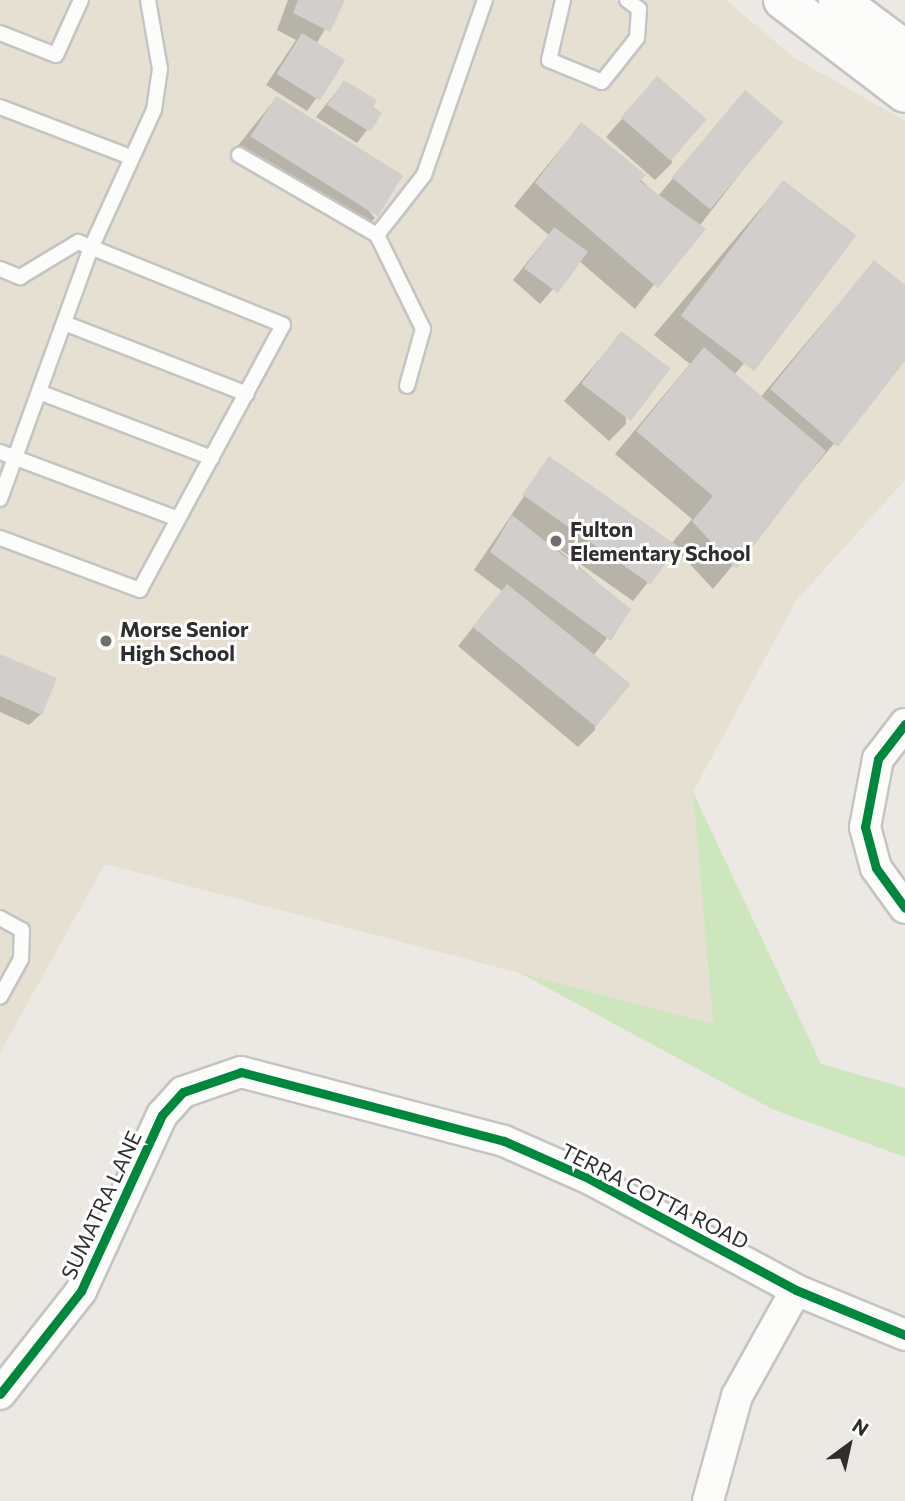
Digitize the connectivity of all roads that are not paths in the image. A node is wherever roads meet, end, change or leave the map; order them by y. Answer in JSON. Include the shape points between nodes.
{"nodes":[{"id":1,"x":81,"y":0,"type":"edge"},
{"id":2,"x":148,"y":0,"type":"edge"},
{"id":3,"x":485,"y":0,"type":"edge"},
{"id":4,"x":563,"y":0,"type":"edge"},
{"id":5,"x":627,"y":0,"type":"edge"},
{"id":6,"x":783,"y":0,"type":"edge"},
{"id":7,"x":838,"y":0,"type":"edge"},
{"id":8,"x":0,"y":33,"type":"edge"},
{"id":9,"x":905,"y":50,"type":"edge"},
{"id":10,"x":905,"y":93,"type":"edge"},
{"id":11,"x":0,"y":107,"type":"edge"},
{"id":12,"x":239,"y":155,"type":"dead end"},
{"id":13,"x":130,"y":157,"type":"junction"},
{"id":14,"x":377,"y":235,"type":"junction"},
{"id":15,"x":91,"y":248,"type":"junction"},
{"id":16,"x":0,"y":270,"type":"edge"},
{"id":17,"x":64,"y":323,"type":"junction"},
{"id":18,"x":407,"y":386,"type":"dead end"},
{"id":19,"x":39,"y":392,"type":"junction"},
{"id":20,"x":247,"y":394,"type":"junction"},
{"id":21,"x":0,"y":452,"type":"edge"},
{"id":22,"x":15,"y":457,"type":"junction"},
{"id":23,"x":212,"y":458,"type":"junction"},
{"id":24,"x":0,"y":499,"type":"edge"},
{"id":25,"x":178,"y":519,"type":"junction"},
{"id":26,"x":0,"y":538,"type":"edge"},
{"id":27,"x":905,"y":724,"type":"edge"},
{"id":28,"x":905,"y":908,"type":"edge"},
{"id":29,"x":0,"y":918,"type":"edge"},
{"id":30,"x":0,"y":997,"type":"edge"},
{"id":31,"x":217,"y":1077,"type":"joint"},
{"id":32,"x":796,"y":1290,"type":"junction"},
{"id":33,"x":905,"y":1335,"type":"edge"},
{"id":34,"x":0,"y":1394,"type":"edge"},
{"id":35,"x":708,"y":1501,"type":"edge"}],
"edges":[{"from":1,"to":8,"type":"lane","via":[[56,55]]},
{"from":2,"to":13,"type":"lane","via":[[159,89]]},
{"from":3,"to":14,"type":"lane","via":[[424,175]]},
{"from":4,"to":5,"type":"lane","via":[[549,60],[602,82],[637,38],[639,9]]},
{"from":6,"to":10,"type":"main road"},
{"from":7,"to":9,"type":"main road"},
{"from":11,"to":13,"type":"lane"},
{"from":12,"to":14,"type":"lane"},
{"from":13,"to":15,"type":"lane"},
{"from":14,"to":18,"type":"lane","via":[[423,329]]},
{"from":15,"to":16,"type":"lane","via":[[78,242],[20,277]]},
{"from":15,"to":17,"type":"lane"},
{"from":15,"to":20,"type":"lane","via":[[283,326]]},
{"from":17,"to":19,"type":"lane"},
{"from":17,"to":20,"type":"lane"},
{"from":19,"to":22,"type":"lane"},
{"from":19,"to":23,"type":"lane"},
{"from":20,"to":23,"type":"lane"},
{"from":21,"to":22,"type":"lane"},
{"from":22,"to":24,"type":"lane"},
{"from":22,"to":25,"type":"lane"},
{"from":23,"to":25,"type":"lane"},
{"from":25,"to":26,"type":"lane","via":[[140,590]]},
{"from":27,"to":28,"type":"street","via":[[878,759],[866,804],[876,869]]},
{"from":29,"to":30,"type":"lane","via":[[22,930],[22,939],[21,959]]},
{"from":31,"to":32,"type":"street","name":"TERRA COTTA ROAD","via":[[241,1072],[504,1141],[590,1179]]},
{"from":31,"to":34,"type":"street","name":"SUMATRA LANE","via":[[183,1092],[162,1115],[81,1291]]},
{"from":32,"to":33,"type":"street","name":"TERRA COTTA ROAD"},
{"from":32,"to":35,"type":"street","via":[[737,1396]]}]}
